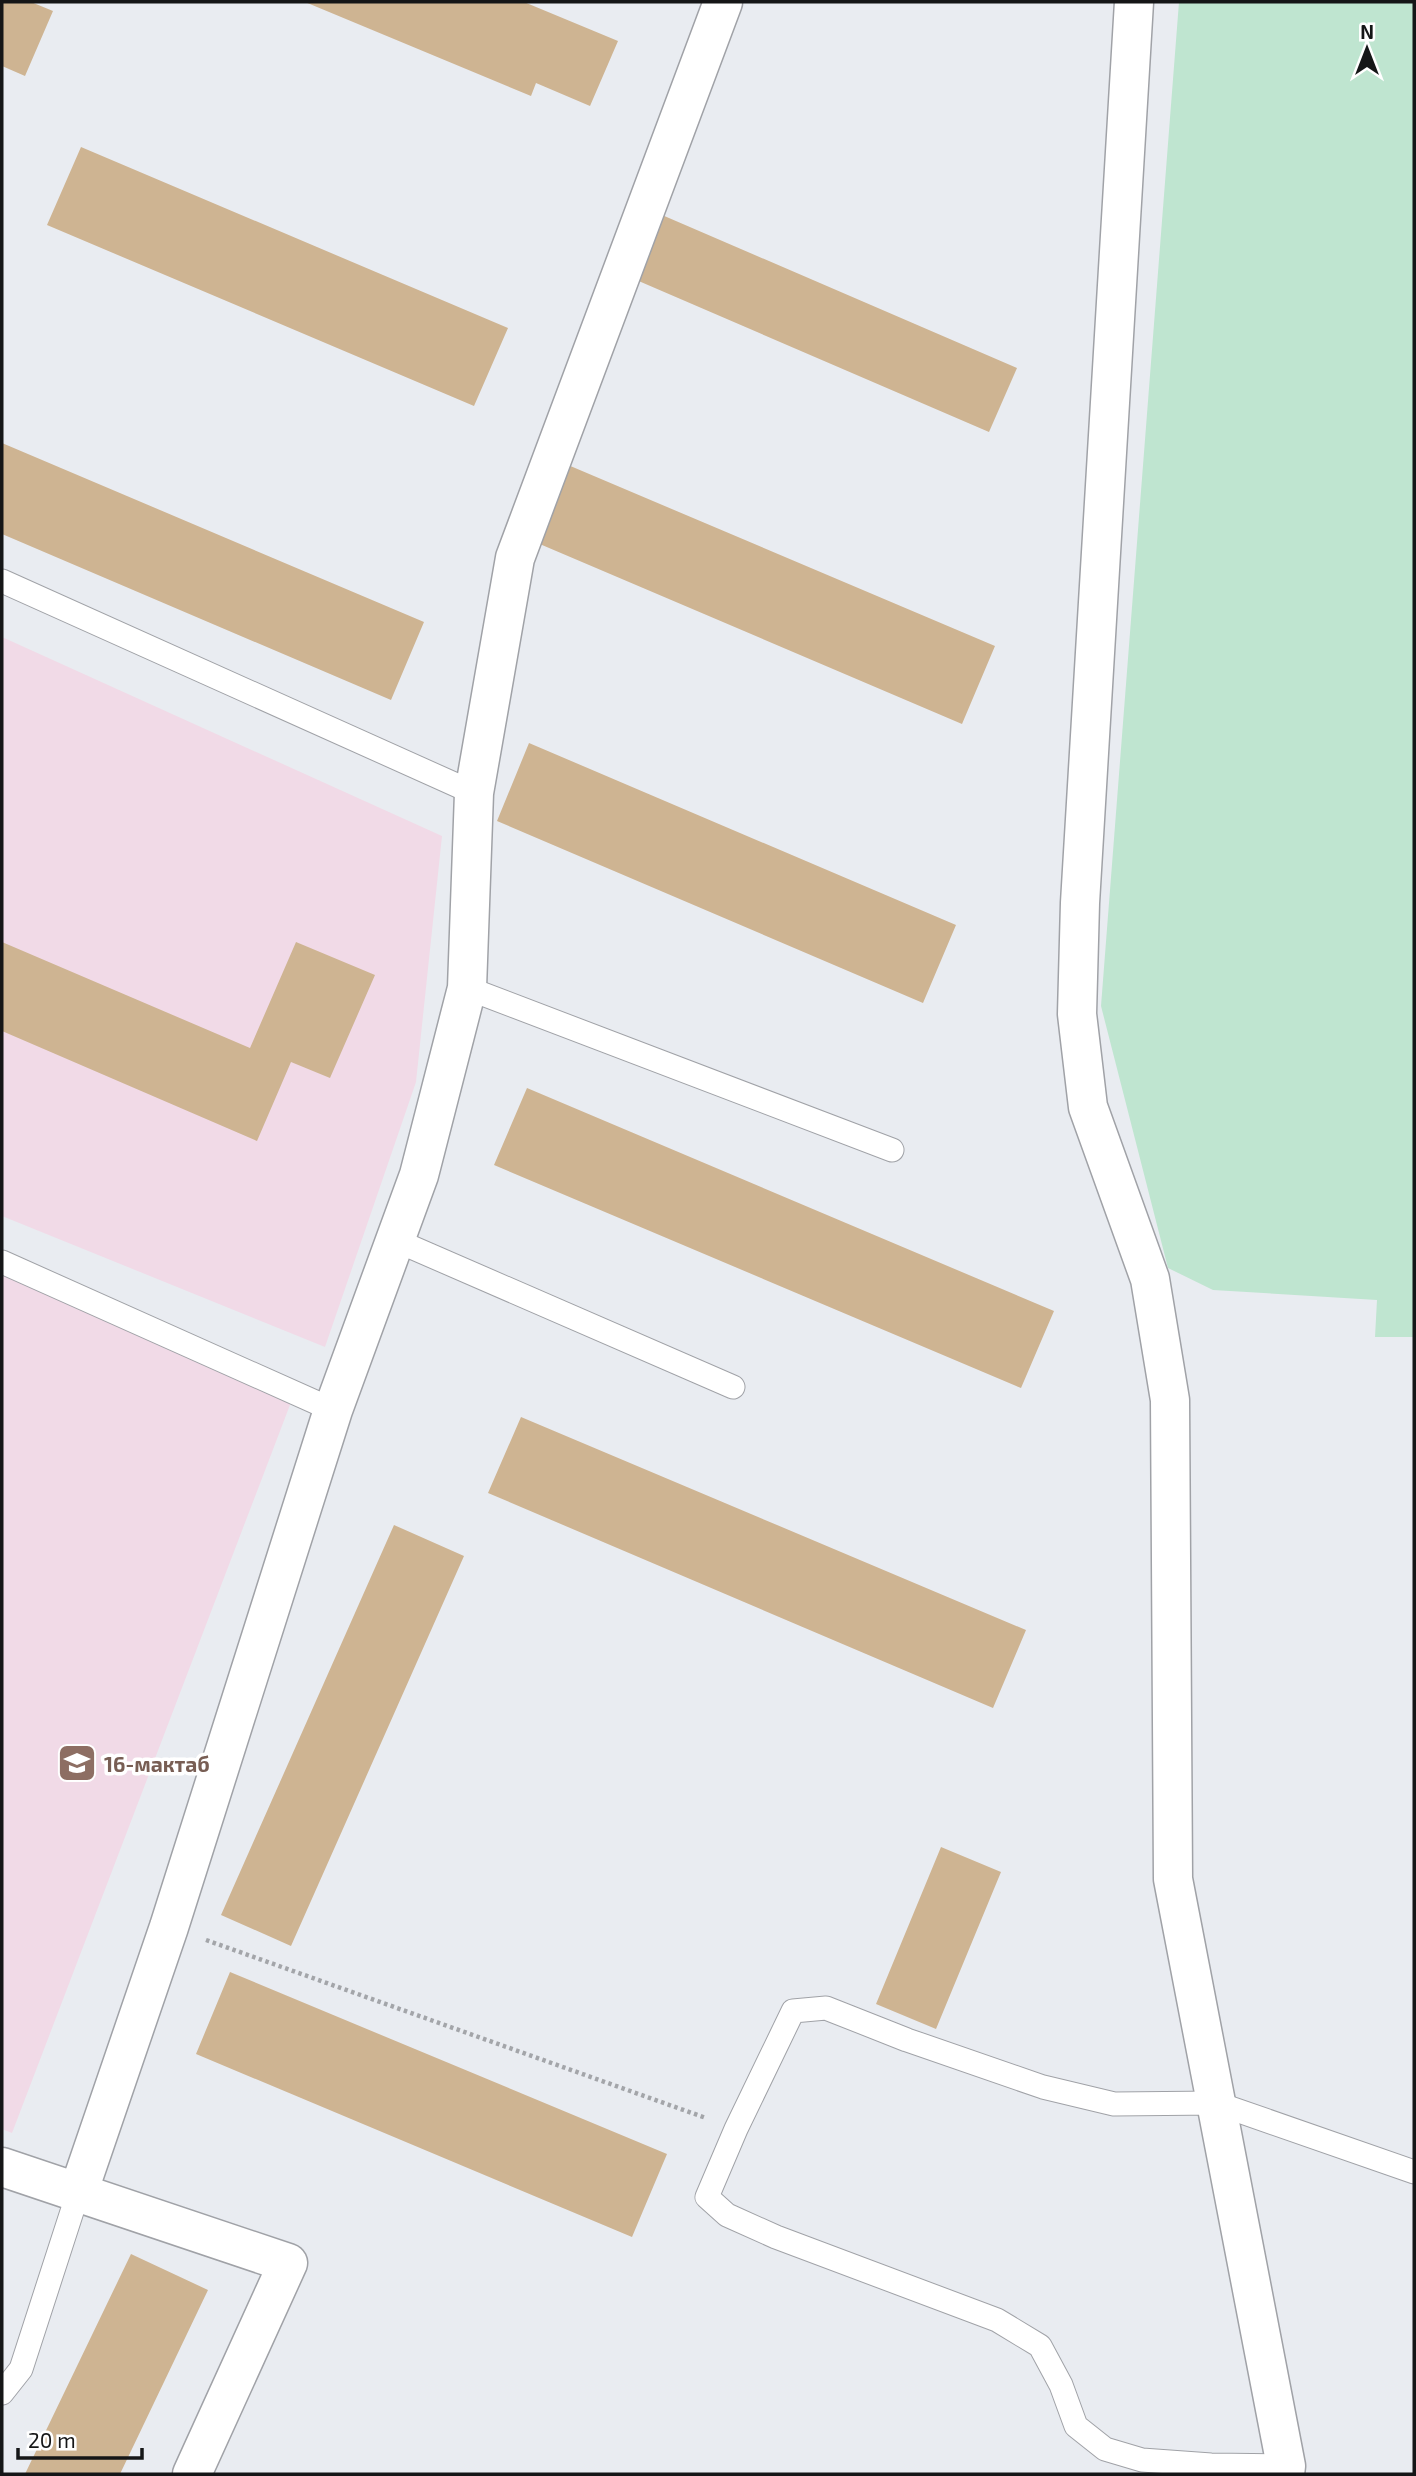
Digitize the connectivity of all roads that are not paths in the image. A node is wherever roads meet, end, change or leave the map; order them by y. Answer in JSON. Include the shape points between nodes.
{"nodes":[{"id":1,"x":723,"y":2,"type":"edge"},
{"id":2,"x":1134,"y":2,"type":"edge"},
{"id":3,"x":2,"y":581,"type":"edge"},
{"id":4,"x":474,"y":793,"type":"junction"},
{"id":5,"x":467,"y":988,"type":"junction"},
{"id":6,"x":892,"y":1150,"type":"dead end"},
{"id":7,"x":395,"y":1240,"type":"junction"},
{"id":8,"x":2,"y":1262,"type":"edge"},
{"id":9,"x":733,"y":1387,"type":"dead end"},
{"id":10,"x":333,"y":1410,"type":"junction"},
{"id":11,"x":1216,"y":2103,"type":"junction"},
{"id":12,"x":2,"y":2167,"type":"edge"},
{"id":13,"x":1414,"y":2172,"type":"edge"},
{"id":14,"x":78,"y":2193,"type":"junction"},
{"id":15,"x":2,"y":2393,"type":"edge"},
{"id":16,"x":1285,"y":2470,"type":"edge"},
{"id":17,"x":192,"y":2474,"type":"edge"}],
"edges":[{"from":1,"to":4,"type":"street","via":[[515,558]]},
{"from":2,"to":11,"type":"street","via":[[1077,1014],[1088,1107],[1150,1279],[1170,1400],[1173,1879]]},
{"from":3,"to":4,"type":"lane"},
{"from":4,"to":5,"type":"street"},
{"from":5,"to":6,"type":"lane"},
{"from":5,"to":7,"type":"street","via":[[419,1175]]},
{"from":7,"to":9,"type":"lane"},
{"from":7,"to":10,"type":"street"},
{"from":8,"to":10,"type":"lane"},
{"from":10,"to":14,"type":"street","via":[[169,1927]]},
{"from":11,"to":13,"type":"lane"},
{"from":11,"to":16,"type":"street"},
{"from":11,"to":16,"type":"lane","via":[[1114,2104],[1043,2087],[826,2008],[793,2011],[707,2197],[727,2215],[776,2237],[997,2320],[1040,2346],[1076,2426],[1105,2449],[1142,2460]]},
{"from":12,"to":14,"type":"street"},
{"from":14,"to":15,"type":"lane","via":[[21,2369]]},
{"from":14,"to":17,"type":"street","via":[[288,2263]]}]}
